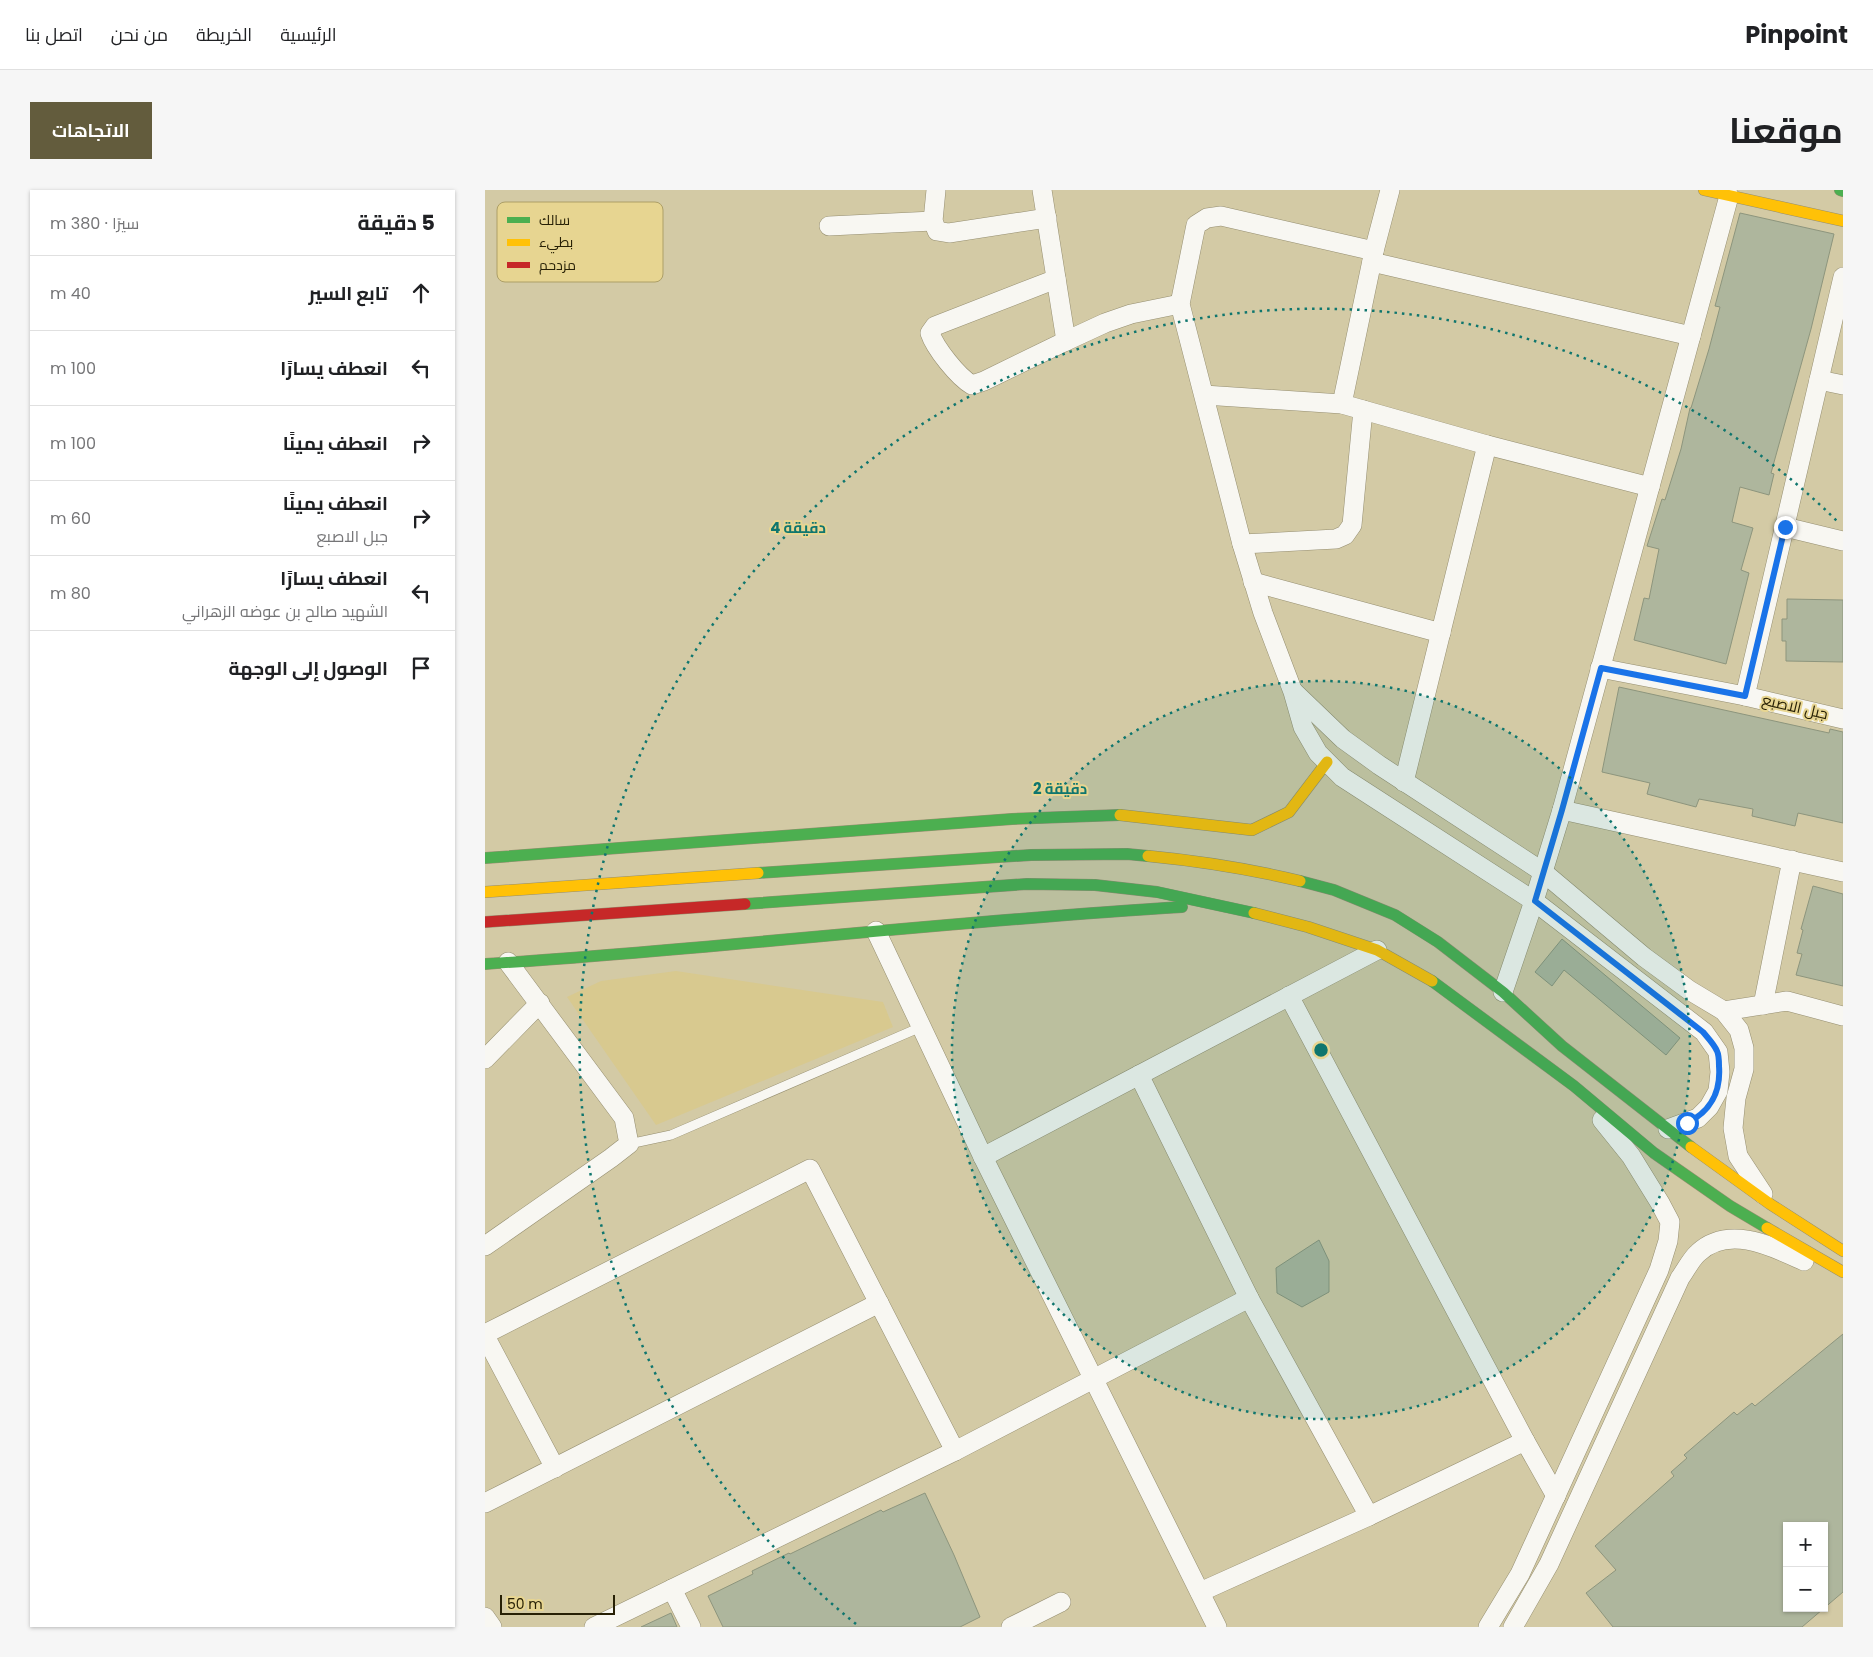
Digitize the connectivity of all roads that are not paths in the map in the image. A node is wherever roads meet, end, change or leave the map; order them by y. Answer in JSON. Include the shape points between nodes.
{"nodes":[{"id":1,"x":937,"y":190,"type":"edge"},
{"id":2,"x":1042,"y":190,"type":"edge"},
{"id":3,"x":1390,"y":190,"type":"edge"},
{"id":4,"x":1704,"y":190,"type":"edge"},
{"id":5,"x":1729,"y":196,"type":"junction"},
{"id":6,"x":1047,"y":218,"type":"junction"},
{"id":7,"x":933,"y":221,"type":"junction"},
{"id":8,"x":1843,"y":222,"type":"edge"},
{"id":9,"x":829,"y":226,"type":"dead end"},
{"id":10,"x":1373,"y":257,"type":"junction"},
{"id":11,"x":1843,"y":277,"type":"edge"},
{"id":12,"x":1056,"y":279,"type":"junction"},
{"id":13,"x":1180,"y":304,"type":"junction"},
{"id":14,"x":1691,"y":336,"type":"junction"},
{"id":15,"x":1066,"y":341,"type":"junction"},
{"id":16,"x":1819,"y":380,"type":"junction"},
{"id":17,"x":1843,"y":385,"type":"edge"},
{"id":18,"x":1204,"y":395,"type":"junction"},
{"id":19,"x":1342,"y":404,"type":"junction"},
{"id":20,"x":1363,"y":410,"type":"junction"},
{"id":21,"x":1487,"y":445,"type":"junction"},
{"id":22,"x":1650,"y":487,"type":"junction"},
{"id":23,"x":1785,"y":527,"type":"junction"},
{"id":24,"x":1843,"y":540,"type":"edge"},
{"id":25,"x":1242,"y":544,"type":"junction"},
{"id":26,"x":1253,"y":582,"type":"junction"},
{"id":27,"x":1441,"y":633,"type":"junction"},
{"id":28,"x":1601,"y":668,"type":"junction"},
{"id":29,"x":1293,"y":692,"type":"junction"},
{"id":30,"x":1745,"y":696,"type":"junction"},
{"id":31,"x":1843,"y":718,"type":"edge"},
{"id":32,"x":1327,"y":762,"type":"junction"},
{"id":33,"x":1404,"y":782,"type":"junction"},
{"id":34,"x":1562,"y":810,"type":"junction"},
{"id":35,"x":843,"y":832,"type":"junction"},
{"id":36,"x":902,"y":840,"type":"dead end"},
{"id":37,"x":972,"y":848,"type":"dead end"},
{"id":38,"x":1031,"y":855,"type":"junction"},
{"id":39,"x":485,"y":858,"type":"edge"},
{"id":40,"x":1792,"y":860,"type":"junction"},
{"id":41,"x":1543,"y":872,"type":"junction"},
{"id":42,"x":1843,"y":872,"type":"edge"},
{"id":43,"x":485,"y":892,"type":"edge"},
{"id":44,"x":1535,"y":901,"type":"junction"},
{"id":45,"x":1221,"y":905,"type":"junction"},
{"id":46,"x":485,"y":922,"type":"edge"},
{"id":47,"x":876,"y":931,"type":"junction"},
{"id":48,"x":1377,"y":950,"type":"junction"},
{"id":49,"x":508,"y":962,"type":"junction"},
{"id":50,"x":485,"y":964,"type":"edge"},
{"id":51,"x":1503,"y":992,"type":"junction"},
{"id":52,"x":1289,"y":996,"type":"junction"},
{"id":53,"x":540,"y":1003,"type":"junction"},
{"id":54,"x":1763,"y":1005,"type":"junction"},
{"id":55,"x":1724,"y":1011,"type":"junction"},
{"id":56,"x":1843,"y":1016,"type":"edge"},
{"id":57,"x":921,"y":1027,"type":"junction"},
{"id":58,"x":485,"y":1059,"type":"edge"},
{"id":59,"x":1139,"y":1075,"type":"junction"},
{"id":60,"x":1574,"y":1086,"type":"junction"},
{"id":61,"x":1668,"y":1129,"type":"junction"},
{"id":62,"x":629,"y":1144,"type":"junction"},
{"id":63,"x":983,"y":1157,"type":"junction"},
{"id":64,"x":1770,"y":1204,"type":"junction"},
{"id":65,"x":485,"y":1246,"type":"edge"},
{"id":66,"x":1843,"y":1251,"type":"edge"},
{"id":67,"x":1843,"y":1272,"type":"edge"},
{"id":68,"x":1843,"y":1277,"type":"edge"},
{"id":69,"x":1249,"y":1298,"type":"junction"},
{"id":70,"x":879,"y":1303,"type":"junction"},
{"id":71,"x":485,"y":1335,"type":"edge"},
{"id":72,"x":1094,"y":1379,"type":"junction"},
{"id":73,"x":1525,"y":1441,"type":"junction"},
{"id":74,"x":955,"y":1451,"type":"junction"},
{"id":75,"x":555,"y":1468,"type":"junction"},
{"id":76,"x":1556,"y":1496,"type":"junction"},
{"id":77,"x":485,"y":1503,"type":"edge"},
{"id":78,"x":1369,"y":1516,"type":"junction"},
{"id":79,"x":672,"y":1589,"type":"junction"},
{"id":80,"x":1200,"y":1592,"type":"junction"},
{"id":81,"x":1061,"y":1602,"type":"dead end"},
{"id":82,"x":485,"y":1617,"type":"edge"},
{"id":83,"x":1014,"y":1626,"type":"edge"},
{"id":84,"x":491,"y":1627,"type":"edge"},
{"id":85,"x":593,"y":1627,"type":"edge"},
{"id":86,"x":691,"y":1627,"type":"edge"},
{"id":87,"x":1217,"y":1627,"type":"edge"},
{"id":88,"x":1488,"y":1627,"type":"edge"},
{"id":89,"x":1513,"y":1627,"type":"edge"}],
"edges":[{"from":1,"to":7,"type":"street"},
{"from":2,"to":6,"type":"street"},
{"from":3,"to":10,"type":"street"},
{"from":4,"to":5,"type":"main road"},
{"from":5,"to":8,"type":"main road"},
{"from":5,"to":14,"type":"street"},
{"from":6,"to":7,"type":"street","via":[[949,233],[937,231]]},
{"from":6,"to":12,"type":"street"},
{"from":7,"to":9,"type":"street"},
{"from":10,"to":13,"type":"street","via":[[1221,216],[1207,218],[1196,225]]},
{"from":10,"to":14,"type":"street"},
{"from":10,"to":19,"type":"street"},
{"from":11,"to":16,"type":"street"},
{"from":12,"to":15,"type":"street"},
{"from":12,"to":15,"type":"street","via":[[935,326],[930,333],[964,380],[972,385]]},
{"from":13,"to":15,"type":"street","via":[[1131,314]]},
{"from":13,"to":18,"type":"street"},
{"from":14,"to":22,"type":"street"},
{"from":16,"to":17,"type":"street"},
{"from":16,"to":23,"type":"street"},
{"from":18,"to":19,"type":"street"},
{"from":18,"to":25,"type":"street"},
{"from":19,"to":20,"type":"street"},
{"from":20,"to":21,"type":"street"},
{"from":20,"to":25,"type":"street","via":[[1352,524],[1345,534],[1336,539]]},
{"from":21,"to":22,"type":"street"},
{"from":21,"to":27,"type":"street"},
{"from":22,"to":28,"type":"street"},
{"from":23,"to":24,"type":"street"},
{"from":23,"to":30,"type":"street"},
{"from":25,"to":26,"type":"street"},
{"from":26,"to":27,"type":"street"},
{"from":26,"to":29,"type":"street"},
{"from":27,"to":33,"type":"street"},
{"from":28,"to":30,"type":"street","name":"جبل الاصبع"},
{"from":28,"to":34,"type":"street"},
{"from":29,"to":32,"type":"street","via":[[1303,727]]},
{"from":29,"to":33,"type":"street","via":[[1343,739]]},
{"from":30,"to":31,"type":"street","name":"جبل الاصبع"},
{"from":32,"to":35,"type":"main road","via":[[1289,812],[1252,830],[1119,815],[1012,819]]},
{"from":32,"to":44,"type":"street","via":[[1365,792]]},
{"from":33,"to":41,"type":"street"},
{"from":34,"to":40,"type":"street"},
{"from":34,"to":41,"type":"street"},
{"from":35,"to":36,"type":"main road"},
{"from":35,"to":39,"type":"main road"},
{"from":37,"to":38,"type":"main road"},
{"from":38,"to":43,"type":"main road"},
{"from":38,"to":51,"type":"main road","via":[[1127,854],[1194,860],[1263,872],[1334,890],[1395,915],[1438,942]]},
{"from":40,"to":42,"type":"street"},
{"from":40,"to":54,"type":"street"},
{"from":41,"to":44,"type":"street"},
{"from":41,"to":55,"type":"street","via":[[1644,957]]},
{"from":44,"to":51,"type":"street"},
{"from":44,"to":61,"type":"street","via":[[1703,1032],[1718,1052],[1718,1091],[1709,1107],[1698,1118]]},
{"from":45,"to":46,"type":"main road","via":[[1157,892],[1095,885],[1027,884]]},
{"from":45,"to":47,"type":"main road","via":[[1074,913]]},
{"from":45,"to":48,"type":"main road","via":[[1307,927]]},
{"from":47,"to":49,"type":"main road"},
{"from":47,"to":57,"type":"street"},
{"from":48,"to":52,"type":"street"},
{"from":48,"to":60,"type":"main road","via":[[1436,983]]},
{"from":49,"to":50,"type":"main road"},
{"from":49,"to":53,"type":"street"},
{"from":51,"to":61,"type":"main road","via":[[1562,1046]]},
{"from":52,"to":59,"type":"street"},
{"from":52,"to":73,"type":"street"},
{"from":53,"to":58,"type":"street"},
{"from":53,"to":62,"type":"street","via":[[624,1118]]},
{"from":54,"to":55,"type":"street"},
{"from":54,"to":56,"type":"street","via":[[1787,1002]]},
{"from":55,"to":64,"type":"street","via":[[1739,1030],[1744,1048],[1744,1069],[1733,1128],[1738,1156]]},
{"from":57,"to":62,"type":"lane","via":[[671,1135]]},
{"from":57,"to":63,"type":"street"},
{"from":59,"to":63,"type":"street"},
{"from":59,"to":69,"type":"street"},
{"from":60,"to":67,"type":"main road","via":[[1654,1154],[1730,1206]]},
{"from":60,"to":76,"type":"street","via":[[1631,1156],[1670,1222],[1669,1241],[1659,1270]]},
{"from":61,"to":64,"type":"main road"},
{"from":62,"to":65,"type":"street"},
{"from":63,"to":72,"type":"street"},
{"from":64,"to":66,"type":"main road"},
{"from":68,"to":89,"type":"street","via":[[1760,1242],[1739,1239],[1717,1242],[1699,1252],[1680,1278],[1549,1564]]},
{"from":69,"to":72,"type":"street"},
{"from":69,"to":78,"type":"street"},
{"from":70,"to":71,"type":"street","via":[[810,1169]]},
{"from":70,"to":74,"type":"street"},
{"from":70,"to":75,"type":"street"},
{"from":71,"to":75,"type":"street"},
{"from":72,"to":74,"type":"street"},
{"from":72,"to":80,"type":"street"},
{"from":73,"to":76,"type":"street"},
{"from":73,"to":78,"type":"street"},
{"from":74,"to":79,"type":"street"},
{"from":75,"to":77,"type":"street"},
{"from":76,"to":88,"type":"street","via":[[1520,1574]]},
{"from":78,"to":80,"type":"street"},
{"from":79,"to":85,"type":"street"},
{"from":79,"to":86,"type":"street"},
{"from":80,"to":87,"type":"street"},
{"from":81,"to":83,"type":"street"},
{"from":82,"to":84,"type":"street"}]}
